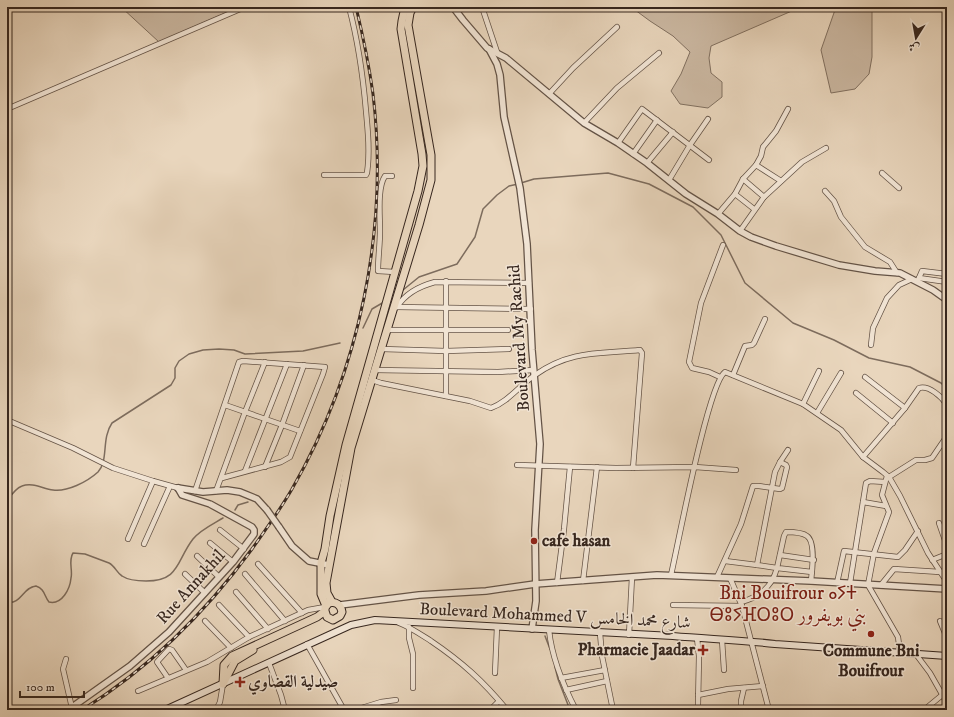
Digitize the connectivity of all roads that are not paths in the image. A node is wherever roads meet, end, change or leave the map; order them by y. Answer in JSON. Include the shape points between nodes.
{"nodes":[{"id":1,"x":245,"y":7,"type":"edge"},
{"id":2,"x":349,"y":7,"type":"edge"},
{"id":3,"x":405,"y":7,"type":"edge"},
{"id":4,"x":412,"y":7,"type":"edge"},
{"id":5,"x":454,"y":7,"type":"edge"},
{"id":6,"x":482,"y":7,"type":"edge"},
{"id":7,"x":616,"y":27,"type":"dead end"},
{"id":8,"x":490,"y":49,"type":"junction"},
{"id":9,"x":497,"y":52,"type":"junction"},
{"id":10,"x":659,"y":53,"type":"dead end"},
{"id":11,"x":549,"y":94,"type":"junction"},
{"id":12,"x":7,"y":109,"type":"edge"},
{"id":13,"x":788,"y":109,"type":"dead end"},
{"id":14,"x":708,"y":119,"type":"dead end"},
{"id":15,"x":657,"y":120,"type":"junction"},
{"id":16,"x":584,"y":123,"type":"junction"},
{"id":17,"x":673,"y":132,"type":"junction"},
{"id":18,"x":618,"y":143,"type":"junction"},
{"id":19,"x":690,"y":145,"type":"junction"},
{"id":20,"x":826,"y":148,"type":"dead end"},
{"id":21,"x":633,"y":154,"type":"junction"},
{"id":22,"x":709,"y":160,"type":"dead end"},
{"id":23,"x":647,"y":163,"type":"junction"},
{"id":24,"x":756,"y":165,"type":"junction"},
{"id":25,"x":882,"y":173,"type":"dead end"},
{"id":26,"x":324,"y":175,"type":"dead end"},
{"id":27,"x":392,"y":176,"type":"dead end"},
{"id":28,"x":743,"y":179,"type":"junction"},
{"id":29,"x":668,"y":180,"type":"junction"},
{"id":30,"x":781,"y":181,"type":"junction"},
{"id":31,"x":899,"y":188,"type":"dead end"},
{"id":32,"x":825,"y":191,"type":"dead end"},
{"id":33,"x":735,"y":194,"type":"junction"},
{"id":34,"x":764,"y":197,"type":"junction"},
{"id":35,"x":754,"y":209,"type":"junction"},
{"id":36,"x":718,"y":214,"type":"junction"},
{"id":37,"x":740,"y":231,"type":"junction"},
{"id":38,"x":723,"y":245,"type":"dead end"},
{"id":39,"x":395,"y":272,"type":"junction"},
{"id":40,"x":900,"y":274,"type":"junction"},
{"id":41,"x":947,"y":274,"type":"edge"},
{"id":42,"x":916,"y":279,"type":"junction"},
{"id":43,"x":446,"y":281,"type":"junction"},
{"id":44,"x":529,"y":282,"type":"junction"},
{"id":45,"x":947,"y":282,"type":"edge"},
{"id":46,"x":947,"y":300,"type":"edge"},
{"id":47,"x":396,"y":307,"type":"junction"},
{"id":48,"x":446,"y":308,"type":"junction"},
{"id":49,"x":531,"y":309,"type":"junction"},
{"id":50,"x":765,"y":320,"type":"dead end"},
{"id":51,"x":387,"y":330,"type":"junction"},
{"id":52,"x":445,"y":330,"type":"junction"},
{"id":53,"x":508,"y":330,"type":"dead end"},
{"id":54,"x":871,"y":345,"type":"dead end"},
{"id":55,"x":382,"y":349,"type":"junction"},
{"id":56,"x":509,"y":349,"type":"dead end"},
{"id":57,"x":446,"y":351,"type":"junction"},
{"id":58,"x":265,"y":362,"type":"junction"},
{"id":59,"x":287,"y":364,"type":"junction"},
{"id":60,"x":304,"y":365,"type":"junction"},
{"id":61,"x":375,"y":370,"type":"junction"},
{"id":62,"x":447,"y":370,"type":"junction"},
{"id":63,"x":820,"y":371,"type":"dead end"},
{"id":64,"x":535,"y":372,"type":"junction"},
{"id":65,"x":841,"y":373,"type":"dead end"},
{"id":66,"x":734,"y":375,"type":"junction"},
{"id":67,"x":720,"y":377,"type":"junction"},
{"id":68,"x":865,"y":377,"type":"dead end"},
{"id":69,"x":372,"y":380,"type":"junction"},
{"id":70,"x":856,"y":393,"type":"dead end"},
{"id":71,"x":446,"y":396,"type":"junction"},
{"id":72,"x":803,"y":404,"type":"junction"},
{"id":73,"x":225,"y":405,"type":"junction"},
{"id":74,"x":947,"y":405,"type":"edge"},
{"id":75,"x":905,"y":408,"type":"junction"},
{"id":76,"x":245,"y":412,"type":"junction"},
{"id":77,"x":817,"y":412,"type":"junction"},
{"id":78,"x":265,"y":419,"type":"junction"},
{"id":79,"x":7,"y":420,"type":"edge"},
{"id":80,"x":893,"y":423,"type":"junction"},
{"id":81,"x":282,"y":425,"type":"junction"},
{"id":82,"x":300,"y":431,"type":"junction"},
{"id":83,"x":947,"y":436,"type":"edge"},
{"id":84,"x":788,"y":450,"type":"dead end"},
{"id":85,"x":863,"y":457,"type":"junction"},
{"id":86,"x":780,"y":462,"type":"junction"},
{"id":87,"x":517,"y":465,"type":"dead end"},
{"id":88,"x":540,"y":466,"type":"junction"},
{"id":89,"x":265,"y":467,"type":"junction"},
{"id":90,"x":570,"y":467,"type":"junction"},
{"id":91,"x":597,"y":467,"type":"junction"},
{"id":92,"x":695,"y":467,"type":"junction"},
{"id":93,"x":633,"y":468,"type":"junction"},
{"id":94,"x":736,"y":470,"type":"dead end"},
{"id":95,"x":245,"y":471,"type":"junction"},
{"id":96,"x":222,"y":478,"type":"junction"},
{"id":97,"x":887,"y":478,"type":"junction"},
{"id":98,"x":153,"y":482,"type":"junction"},
{"id":99,"x":170,"y":486,"type":"junction"},
{"id":100,"x":178,"y":488,"type":"junction"},
{"id":101,"x":772,"y":488,"type":"junction"},
{"id":102,"x":195,"y":491,"type":"junction"},
{"id":103,"x":216,"y":491,"type":"junction"},
{"id":104,"x":863,"y":502,"type":"junction"},
{"id":105,"x":886,"y":506,"type":"junction"},
{"id":106,"x":939,"y":523,"type":"dead end"},
{"id":107,"x":220,"y":530,"type":"dead end"},
{"id":108,"x":918,"y":531,"type":"junction"},
{"id":109,"x":946,"y":537,"type":"edge"},
{"id":110,"x":128,"y":539,"type":"dead end"},
{"id":111,"x":210,"y":543,"type":"dead end"},
{"id":112,"x":144,"y":544,"type":"dead end"},
{"id":113,"x":947,"y":546,"type":"edge"},
{"id":114,"x":244,"y":548,"type":"junction"},
{"id":115,"x":855,"y":551,"type":"junction"},
{"id":116,"x":874,"y":553,"type":"junction"},
{"id":117,"x":947,"y":554,"type":"edge"},
{"id":118,"x":780,"y":555,"type":"junction"},
{"id":119,"x":197,"y":556,"type":"dead end"},
{"id":120,"x":814,"y":560,"type":"junction"},
{"id":121,"x":932,"y":560,"type":"junction"},
{"id":122,"x":726,"y":561,"type":"junction"},
{"id":123,"x":233,"y":562,"type":"junction"},
{"id":124,"x":321,"y":563,"type":"junction"},
{"id":125,"x":258,"y":564,"type":"dead end"},
{"id":126,"x":329,"y":565,"type":"junction"},
{"id":127,"x":757,"y":565,"type":"junction"},
{"id":128,"x":777,"y":568,"type":"junction"},
{"id":129,"x":812,"y":572,"type":"junction"},
{"id":130,"x":940,"y":572,"type":"junction"},
{"id":131,"x":186,"y":574,"type":"dead end"},
{"id":132,"x":245,"y":574,"type":"dead end"},
{"id":133,"x":671,"y":575,"type":"junction"},
{"id":134,"x":219,"y":577,"type":"junction"},
{"id":135,"x":632,"y":577,"type":"junction"},
{"id":136,"x":718,"y":577,"type":"junction"},
{"id":137,"x":730,"y":578,"type":"junction"},
{"id":138,"x":774,"y":579,"type":"junction"},
{"id":139,"x":583,"y":581,"type":"junction"},
{"id":140,"x":811,"y":581,"type":"junction"},
{"id":141,"x":947,"y":582,"type":"edge"},
{"id":142,"x":557,"y":583,"type":"junction"},
{"id":143,"x":837,"y":583,"type":"junction"},
{"id":144,"x":850,"y":583,"type":"junction"},
{"id":145,"x":536,"y":584,"type":"junction"},
{"id":146,"x":868,"y":585,"type":"junction"},
{"id":147,"x":881,"y":585,"type":"junction"},
{"id":148,"x":947,"y":589,"type":"edge"},
{"id":149,"x":236,"y":592,"type":"dead end"},
{"id":150,"x":205,"y":593,"type":"junction"},
{"id":151,"x":742,"y":604,"type":"junction"},
{"id":152,"x":673,"y":605,"type":"dead end"},
{"id":153,"x":219,"y":606,"type":"dead end"},
{"id":154,"x":327,"y":607,"type":"junction"},
{"id":155,"x":341,"y":608,"type":"junction"},
{"id":156,"x":302,"y":613,"type":"junction"},
{"id":157,"x":328,"y":618,"type":"junction"},
{"id":158,"x":205,"y":621,"type":"dead end"},
{"id":159,"x":285,"y":621,"type":"junction"},
{"id":160,"x":395,"y":621,"type":"junction"},
{"id":161,"x":940,"y":622,"type":"dead end"},
{"id":162,"x":409,"y":627,"type":"junction"},
{"id":163,"x":497,"y":627,"type":"junction"},
{"id":164,"x":268,"y":629,"type":"junction"},
{"id":165,"x":532,"y":629,"type":"junction"},
{"id":166,"x":549,"y":630,"type":"junction"},
{"id":167,"x":600,"y":633,"type":"junction"},
{"id":168,"x":629,"y":635,"type":"junction"},
{"id":169,"x":249,"y":638,"type":"junction"},
{"id":170,"x":697,"y":638,"type":"junction"},
{"id":171,"x":947,"y":638,"type":"edge"},
{"id":172,"x":722,"y":640,"type":"junction"},
{"id":173,"x":752,"y":641,"type":"junction"},
{"id":174,"x":307,"y":644,"type":"junction"},
{"id":175,"x":231,"y":648,"type":"junction"},
{"id":176,"x":900,"y":652,"type":"junction"},
{"id":177,"x":915,"y":653,"type":"junction"},
{"id":178,"x":947,"y":656,"type":"edge"},
{"id":179,"x":66,"y":659,"type":"dead end"},
{"id":180,"x":269,"y":663,"type":"junction"},
{"id":181,"x":186,"y":670,"type":"junction"},
{"id":182,"x":605,"y":670,"type":"junction"},
{"id":183,"x":724,"y":670,"type":"dead end"},
{"id":184,"x":495,"y":672,"type":"dead end"},
{"id":185,"x":168,"y":678,"type":"junction"},
{"id":186,"x":561,"y":678,"type":"junction"},
{"id":187,"x":607,"y":681,"type":"junction"},
{"id":188,"x":223,"y":684,"type":"junction"},
{"id":189,"x":764,"y":686,"type":"junction"},
{"id":190,"x":414,"y":688,"type":"dead end"},
{"id":191,"x":744,"y":688,"type":"junction"},
{"id":192,"x":566,"y":690,"type":"junction"},
{"id":193,"x":138,"y":691,"type":"dead end"},
{"id":194,"x":947,"y":691,"type":"edge"},
{"id":195,"x":698,"y":695,"type":"junction"},
{"id":196,"x":942,"y":695,"type":"junction"},
{"id":197,"x":396,"y":700,"type":"dead end"},
{"id":198,"x":499,"y":701,"type":"junction"},
{"id":199,"x":947,"y":703,"type":"edge"},
{"id":200,"x":70,"y":709,"type":"edge"},
{"id":201,"x":165,"y":710,"type":"edge"},
{"id":202,"x":216,"y":710,"type":"edge"},
{"id":203,"x":285,"y":710,"type":"edge"},
{"id":204,"x":344,"y":710,"type":"edge"},
{"id":205,"x":355,"y":710,"type":"edge"},
{"id":206,"x":490,"y":710,"type":"edge"},
{"id":207,"x":506,"y":710,"type":"edge"},
{"id":208,"x":576,"y":710,"type":"edge"},
{"id":209,"x":613,"y":710,"type":"edge"},
{"id":210,"x":695,"y":710,"type":"edge"},
{"id":211,"x":741,"y":710,"type":"edge"},
{"id":212,"x":769,"y":710,"type":"edge"},
{"id":213,"x":924,"y":710,"type":"edge"}],
"edges":[{"from":1,"to":12,"type":"street"},
{"from":2,"to":26,"type":"street","via":[[363,78],[369,160],[366,175]]},
{"from":3,"to":39,"type":"main road","via":[[401,29],[423,166]]},
{"from":4,"to":47,"type":"main road","via":[[408,25],[431,155],[431,180]]},
{"from":5,"to":8,"type":"street"},
{"from":6,"to":9,"type":"street"},
{"from":7,"to":11,"type":"street"},
{"from":8,"to":9,"type":"street"},
{"from":8,"to":44,"type":"street","name":"Boulevard My Rachid","via":[[499,69],[504,117],[520,188]]},
{"from":9,"to":11,"type":"street"},
{"from":10,"to":16,"type":"street","via":[[617,88]]},
{"from":11,"to":16,"type":"street"},
{"from":13,"to":24,"type":"street","via":[[776,131],[763,147]]},
{"from":14,"to":19,"type":"street"},
{"from":15,"to":17,"type":"street"},
{"from":15,"to":18,"type":"street","via":[[641,110]]},
{"from":15,"to":21,"type":"street"},
{"from":16,"to":18,"type":"street"},
{"from":17,"to":19,"type":"street"},
{"from":17,"to":23,"type":"street"},
{"from":18,"to":21,"type":"street"},
{"from":19,"to":22,"type":"street"},
{"from":19,"to":29,"type":"street"},
{"from":20,"to":30,"type":"street","via":[[802,162]]},
{"from":21,"to":23,"type":"street"},
{"from":23,"to":29,"type":"street"},
{"from":24,"to":28,"type":"street"},
{"from":24,"to":30,"type":"street"},
{"from":25,"to":31,"type":"street"},
{"from":27,"to":39,"type":"street","via":[[385,176],[381,186],[378,271]]},
{"from":28,"to":33,"type":"street"},
{"from":28,"to":34,"type":"street"},
{"from":29,"to":36,"type":"street"},
{"from":30,"to":34,"type":"street"},
{"from":32,"to":40,"type":"street","via":[[834,201],[841,217],[865,247],[890,262]]},
{"from":33,"to":35,"type":"street"},
{"from":33,"to":36,"type":"street"},
{"from":34,"to":35,"type":"street"},
{"from":35,"to":37,"type":"street"},
{"from":36,"to":37,"type":"street"},
{"from":37,"to":40,"type":"street","via":[[776,246],[840,265]]},
{"from":38,"to":67,"type":"street","via":[[701,303],[689,362],[692,368]]},
{"from":39,"to":124,"type":"main road","via":[[346,446]]},
{"from":40,"to":42,"type":"street"},
{"from":41,"to":42,"type":"street","via":[[922,271]]},
{"from":42,"to":45,"type":"street"},
{"from":42,"to":46,"type":"street"},
{"from":42,"to":54,"type":"street","via":[[899,285],[887,298],[873,328]]},
{"from":43,"to":44,"type":"street"},
{"from":43,"to":47,"type":"street","via":[[421,287]]},
{"from":43,"to":48,"type":"street"},
{"from":44,"to":49,"type":"street","name":"Boulevard My Rachid"},
{"from":47,"to":48,"type":"street"},
{"from":47,"to":51,"type":"main road"},
{"from":48,"to":49,"type":"street"},
{"from":48,"to":52,"type":"street"},
{"from":49,"to":64,"type":"street","name":"Boulevard My Rachid"},
{"from":50,"to":66,"type":"street","via":[[754,343],[746,346]]},
{"from":51,"to":52,"type":"street"},
{"from":51,"to":55,"type":"main road"},
{"from":52,"to":53,"type":"street"},
{"from":52,"to":57,"type":"street"},
{"from":55,"to":57,"type":"street"},
{"from":55,"to":61,"type":"main road"},
{"from":56,"to":57,"type":"street"},
{"from":57,"to":62,"type":"street"},
{"from":58,"to":59,"type":"street"},
{"from":58,"to":73,"type":"street","via":[[239,362]]},
{"from":58,"to":76,"type":"street"},
{"from":59,"to":60,"type":"street"},
{"from":59,"to":78,"type":"street"},
{"from":60,"to":81,"type":"street"},
{"from":60,"to":82,"type":"street","via":[[324,366],[325,369]]},
{"from":61,"to":62,"type":"street"},
{"from":61,"to":69,"type":"main road"},
{"from":62,"to":64,"type":"street"},
{"from":62,"to":71,"type":"street"},
{"from":63,"to":72,"type":"street"},
{"from":64,"to":71,"type":"street","via":[[492,408]]},
{"from":64,"to":88,"type":"street","name":"Boulevard My Rachid"},
{"from":64,"to":93,"type":"street","via":[[578,355],[642,351]]},
{"from":65,"to":77,"type":"street"},
{"from":66,"to":67,"type":"street","via":[[725,372]]},
{"from":66,"to":72,"type":"street"},
{"from":67,"to":92,"type":"street","via":[[708,411]]},
{"from":68,"to":75,"type":"street"},
{"from":69,"to":71,"type":"street"},
{"from":69,"to":126,"type":"main road","via":[[351,448]]},
{"from":70,"to":80,"type":"street"},
{"from":72,"to":77,"type":"street"},
{"from":73,"to":76,"type":"street"},
{"from":73,"to":102,"type":"street"},
{"from":74,"to":75,"type":"street","via":[[941,397],[923,387],[918,389]]},
{"from":75,"to":80,"type":"street"},
{"from":76,"to":78,"type":"street"},
{"from":76,"to":96,"type":"street"},
{"from":77,"to":85,"type":"street","via":[[841,430]]},
{"from":78,"to":81,"type":"street"},
{"from":78,"to":95,"type":"street"},
{"from":79,"to":98,"type":"street","via":[[108,466]]},
{"from":80,"to":85,"type":"street"},
{"from":81,"to":82,"type":"street"},
{"from":81,"to":89,"type":"street"},
{"from":82,"to":89,"type":"street","via":[[290,457]]},
{"from":83,"to":97,"type":"street","via":[[931,458],[913,461]]},
{"from":84,"to":86,"type":"street"},
{"from":85,"to":97,"type":"street"},
{"from":86,"to":101,"type":"street"},
{"from":86,"to":101,"type":"street","via":[[787,465],[782,488]]},
{"from":87,"to":88,"type":"street"},
{"from":88,"to":90,"type":"street"},
{"from":88,"to":145,"type":"street","name":"Boulevard My Rachid","via":[[535,530]]},
{"from":89,"to":95,"type":"street"},
{"from":90,"to":91,"type":"street"},
{"from":90,"to":142,"type":"street"},
{"from":91,"to":93,"type":"street"},
{"from":91,"to":139,"type":"street"},
{"from":92,"to":93,"type":"street"},
{"from":92,"to":94,"type":"street"},
{"from":92,"to":133,"type":"street"},
{"from":95,"to":96,"type":"street"},
{"from":96,"to":103,"type":"street"},
{"from":97,"to":104,"type":"street","via":[[867,481]]},
{"from":97,"to":105,"type":"street","via":[[882,495]]},
{"from":97,"to":108,"type":"street","via":[[900,496]]},
{"from":98,"to":99,"type":"street"},
{"from":98,"to":110,"type":"street"},
{"from":99,"to":100,"type":"street"},
{"from":99,"to":112,"type":"street"},
{"from":100,"to":102,"type":"street"},
{"from":100,"to":114,"type":"street","name":"Rue Annakhil","via":[[182,495],[210,504],[253,528],[254,534]]},
{"from":101,"to":122,"type":"street","via":[[753,487]]},
{"from":101,"to":127,"type":"street"},
{"from":102,"to":103,"type":"street"},
{"from":103,"to":124,"type":"street","bridge":true,"via":[[246,493],[257,499],[292,546],[309,561]]},
{"from":104,"to":105,"type":"street"},
{"from":104,"to":115,"type":"street"},
{"from":105,"to":116,"type":"street","via":[[889,512]]},
{"from":106,"to":109,"type":"street"},
{"from":107,"to":114,"type":"street"},
{"from":108,"to":116,"type":"street","via":[[899,557]]},
{"from":108,"to":121,"type":"street"},
{"from":109,"to":113,"type":"street"},
{"from":111,"to":123,"type":"street"},
{"from":114,"to":123,"type":"street","name":"Rue Annakhil"},
{"from":115,"to":116,"type":"street"},
{"from":115,"to":143,"type":"street","via":[[844,550]]},
{"from":115,"to":144,"type":"street"},
{"from":116,"to":146,"type":"street"},
{"from":117,"to":121,"type":"street"},
{"from":118,"to":120,"type":"street"},
{"from":118,"to":120,"type":"street","via":[[784,534],[801,534],[809,537]]},
{"from":118,"to":128,"type":"street"},
{"from":119,"to":134,"type":"street"},
{"from":120,"to":129,"type":"street"},
{"from":121,"to":130,"type":"street"},
{"from":122,"to":127,"type":"street"},
{"from":122,"to":136,"type":"street"},
{"from":123,"to":134,"type":"street","name":"Rue Annakhil"},
{"from":124,"to":126,"type":"street"},
{"from":124,"to":154,"type":"main road","via":[[321,594]]},
{"from":125,"to":156,"type":"street"},
{"from":126,"to":154,"type":"main road","via":[[326,583]]},
{"from":127,"to":128,"type":"street"},
{"from":128,"to":129,"type":"street"},
{"from":128,"to":138,"type":"street"},
{"from":129,"to":140,"type":"street"},
{"from":130,"to":141,"type":"street"},
{"from":130,"to":147,"type":"street","via":[[894,569]]},
{"from":131,"to":150,"type":"street"},
{"from":132,"to":159,"type":"street"},
{"from":133,"to":135,"type":"street"},
{"from":133,"to":136,"type":"street"},
{"from":134,"to":150,"type":"street","name":"Rue Annakhil"},
{"from":135,"to":139,"type":"street"},
{"from":135,"to":168,"type":"street"},
{"from":136,"to":137,"type":"street"},
{"from":137,"to":138,"type":"street"},
{"from":137,"to":151,"type":"street"},
{"from":138,"to":140,"type":"street"},
{"from":138,"to":151,"type":"street","via":[[758,596]]},
{"from":139,"to":142,"type":"street"},
{"from":140,"to":143,"type":"street"},
{"from":142,"to":145,"type":"street"},
{"from":143,"to":144,"type":"street"},
{"from":144,"to":146,"type":"street"},
{"from":145,"to":155,"type":"street","via":[[486,591],[419,595]]},
{"from":145,"to":165,"type":"street","name":"Boulevard My Rachid"},
{"from":146,"to":147,"type":"street"},
{"from":146,"to":176,"type":"street","via":[[898,637]]},
{"from":147,"to":148,"type":"street"},
{"from":149,"to":164,"type":"street"},
{"from":150,"to":200,"type":"street","name":"Rue Annakhil","via":[[160,641]]},
{"from":151,"to":152,"type":"street"},
{"from":151,"to":173,"type":"street"},
{"from":153,"to":169,"type":"street"},
{"from":154,"to":155,"type":"main road","via":[[336,603]]},
{"from":154,"to":156,"type":"street"},
{"from":154,"to":157,"type":"main road"},
{"from":154,"to":188,"type":"main road","via":[[317,617],[232,656],[224,665]]},
{"from":155,"to":157,"type":"main road","via":[[338,618]]},
{"from":156,"to":159,"type":"street"},
{"from":157,"to":188,"type":"main road","via":[[318,620],[248,652],[235,661]]},
{"from":158,"to":175,"type":"street"},
{"from":159,"to":164,"type":"street"},
{"from":160,"to":162,"type":"street"},
{"from":160,"to":163,"type":"main road","name":"Boulevard Mohammed V شارع محمد الخامس"},
{"from":160,"to":174,"type":"main road","name":"Boulevard Mohammed V شارع محمد الخامس","via":[[370,621],[351,625]]},
{"from":161,"to":171,"type":"street"},
{"from":162,"to":190,"type":"street"},
{"from":162,"to":198,"type":"street","via":[[478,677]]},
{"from":163,"to":165,"type":"main road","name":"Boulevard Mohammed V شارع محمد الخامس"},
{"from":163,"to":184,"type":"street"},
{"from":164,"to":169,"type":"street"},
{"from":165,"to":166,"type":"main road","name":"Boulevard Mohammed V شارع محمد الخامس"},
{"from":166,"to":167,"type":"main road","name":"Boulevard Mohammed V شارع محمد الخامس"},
{"from":166,"to":186,"type":"street"},
{"from":167,"to":168,"type":"main road","name":"Boulevard Mohammed V شارع محمد الخامس"},
{"from":167,"to":182,"type":"street"},
{"from":168,"to":170,"type":"main road","name":"Boulevard Mohammed V شارع محمد الخامس"},
{"from":169,"to":175,"type":"street"},
{"from":170,"to":172,"type":"main road","name":"Boulevard Mohammed V شارع محمد الخامس"},
{"from":170,"to":195,"type":"street"},
{"from":172,"to":173,"type":"main road","name":"Boulevard Mohammed V شارع محمد الخامس"},
{"from":172,"to":183,"type":"street"},
{"from":173,"to":176,"type":"main road","name":"Boulevard Mohammed V شارع محمد الخامس"},
{"from":173,"to":189,"type":"street"},
{"from":174,"to":180,"type":"main road","name":"Boulevard Mohammed V شارع محمد الخامس"},
{"from":174,"to":204,"type":"street"},
{"from":175,"to":181,"type":"street","via":[[207,662]]},
{"from":176,"to":177,"type":"main road","name":"Boulevard Mohammed V شارع محمد الخامس"},
{"from":177,"to":178,"type":"main road","name":"Boulevard Mohammed V شارع محمد الخامس"},
{"from":177,"to":196,"type":"street","via":[[930,672]]},
{"from":179,"to":200,"type":"street","via":[[63,669]]},
{"from":180,"to":188,"type":"main road","name":"Boulevard Mohammed V شارع محمد الخامس"},
{"from":180,"to":203,"type":"street"},
{"from":181,"to":185,"type":"street"},
{"from":181,"to":185,"type":"street","via":[[169,649],[157,662]]},
{"from":182,"to":186,"type":"street"},
{"from":182,"to":187,"type":"street"},
{"from":185,"to":193,"type":"street"},
{"from":186,"to":192,"type":"street"},
{"from":187,"to":192,"type":"street"},
{"from":187,"to":209,"type":"street"},
{"from":188,"to":201,"type":"main road","name":"Boulevard Mohammed V شارع محمد الخامس"},
{"from":188,"to":202,"type":"street"},
{"from":189,"to":191,"type":"street"},
{"from":189,"to":212,"type":"street"},
{"from":191,"to":195,"type":"street"},
{"from":191,"to":211,"type":"street"},
{"from":192,"to":208,"type":"street"},
{"from":194,"to":196,"type":"street"},
{"from":195,"to":210,"type":"street","via":[[698,706]]},
{"from":196,"to":199,"type":"street"},
{"from":196,"to":213,"type":"street"},
{"from":197,"to":205,"type":"street"},
{"from":198,"to":206,"type":"street"},
{"from":198,"to":207,"type":"street"}]}
